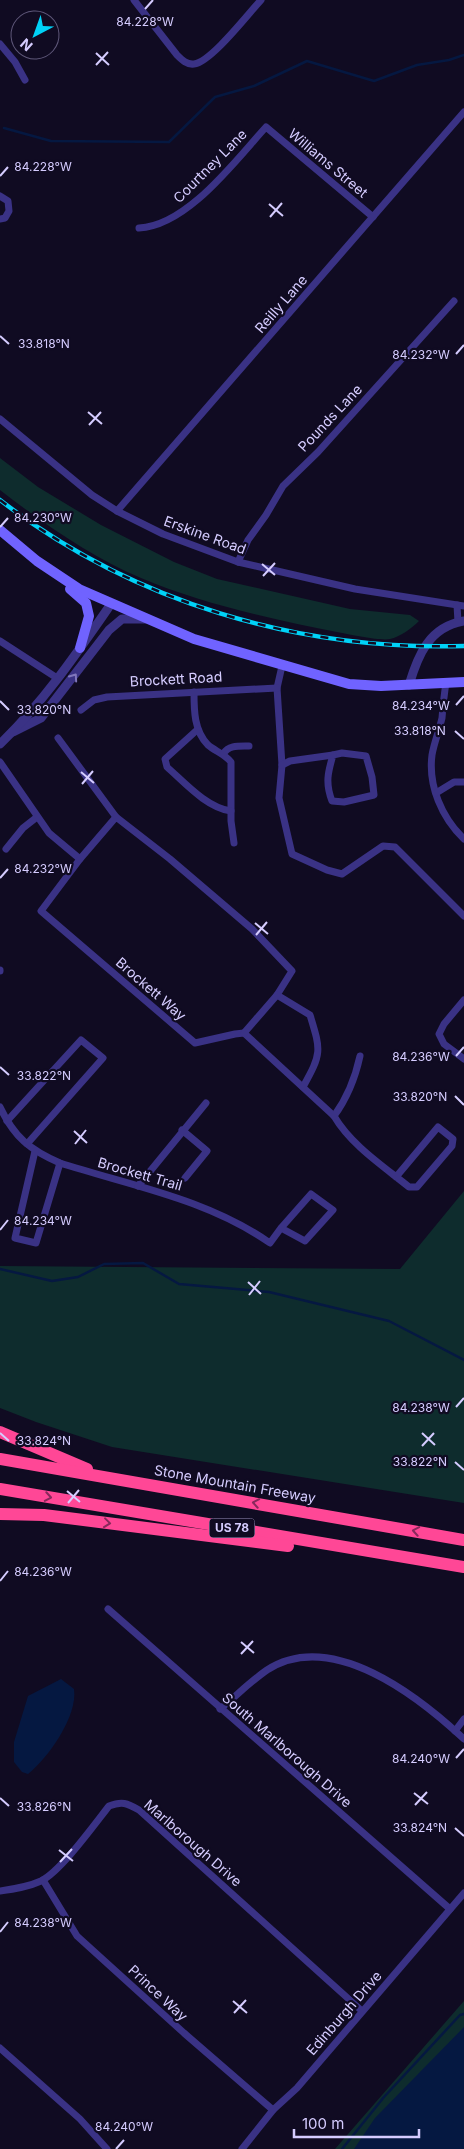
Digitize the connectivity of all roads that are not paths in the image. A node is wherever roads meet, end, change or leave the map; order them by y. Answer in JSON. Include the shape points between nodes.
{"nodes":[{"id":1,"x":134,"y":0,"type":"edge"},
{"id":2,"x":261,"y":0,"type":"edge"},
{"id":3,"x":0,"y":44,"type":"edge"},
{"id":4,"x":25,"y":80,"type":"dead end"},
{"id":5,"x":464,"y":112,"type":"edge"},
{"id":6,"x":266,"y":127,"type":"joint"},
{"id":7,"x":0,"y":196,"type":"edge"},
{"id":8,"x":373,"y":218,"type":"junction"},
{"id":9,"x":0,"y":219,"type":"edge"},
{"id":10,"x":139,"y":228,"type":"dead end"},
{"id":11,"x":454,"y":301,"type":"dead end"},
{"id":12,"x":0,"y":419,"type":"edge"},
{"id":13,"x":117,"y":511,"type":"junction"},
{"id":14,"x":0,"y":530,"type":"edge"},
{"id":15,"x":238,"y":562,"type":"junction"},
{"id":16,"x":57,"y":576,"type":"junction"},
{"id":17,"x":111,"y":604,"type":"junction"},
{"id":18,"x":460,"y":605,"type":"edge"},
{"id":19,"x":145,"y":619,"type":"junction"},
{"id":20,"x":461,"y":621,"type":"edge"},
{"id":21,"x":0,"y":641,"type":"edge"},
{"id":22,"x":80,"y":648,"type":"junction"},
{"id":23,"x":282,"y":666,"type":"junction"},
{"id":24,"x":57,"y":678,"type":"junction"},
{"id":25,"x":464,"y":682,"type":"edge"},
{"id":26,"x":446,"y":683,"type":"junction"},
{"id":27,"x":409,"y":685,"type":"junction"},
{"id":28,"x":277,"y":688,"type":"junction"},
{"id":29,"x":194,"y":692,"type":"junction"},
{"id":30,"x":81,"y":710,"type":"dead end"},
{"id":31,"x":198,"y":730,"type":"junction"},
{"id":32,"x":13,"y":732,"type":"junction"},
{"id":33,"x":58,"y":738,"type":"dead end"},
{"id":34,"x":0,"y":744,"type":"edge"},
{"id":35,"x":249,"y":746,"type":"dead end"},
{"id":36,"x":223,"y":754,"type":"junction"},
{"id":37,"x":332,"y":754,"type":"junction"},
{"id":38,"x":0,"y":762,"type":"edge"},
{"id":39,"x":282,"y":765,"type":"junction"},
{"id":40,"x":464,"y":782,"type":"edge"},
{"id":41,"x":436,"y":793,"type":"junction"},
{"id":42,"x":231,"y":811,"type":"junction"},
{"id":43,"x":37,"y":817,"type":"junction"},
{"id":44,"x":116,"y":817,"type":"junction"},
{"id":45,"x":464,"y":839,"type":"edge"},
{"id":46,"x":234,"y":844,"type":"dead end"},
{"id":47,"x":6,"y":849,"type":"dead end"},
{"id":48,"x":80,"y":859,"type":"junction"},
{"id":49,"x":464,"y":916,"type":"edge"},
{"id":50,"x":277,"y":995,"type":"junction"},
{"id":51,"x":464,"y":1000,"type":"edge"},
{"id":52,"x":244,"y":1033,"type":"junction"},
{"id":53,"x":360,"y":1056,"type":"dead end"},
{"id":54,"x":464,"y":1059,"type":"edge"},
{"id":55,"x":303,"y":1087,"type":"junction"},
{"id":56,"x":206,"y":1103,"type":"dead end"},
{"id":57,"x":0,"y":1108,"type":"edge"},
{"id":58,"x":334,"y":1116,"type":"junction"},
{"id":59,"x":7,"y":1121,"type":"junction"},
{"id":60,"x":182,"y":1130,"type":"junction"},
{"id":61,"x":27,"y":1144,"type":"junction"},
{"id":62,"x":35,"y":1151,"type":"junction"},
{"id":63,"x":60,"y":1163,"type":"junction"},
{"id":64,"x":396,"y":1177,"type":"junction"},
{"id":65,"x":185,"y":1178,"type":"dead end"},
{"id":66,"x":138,"y":1186,"type":"junction"},
{"id":67,"x":281,"y":1228,"type":"junction"},
{"id":68,"x":0,"y":1432,"type":"edge"},
{"id":69,"x":0,"y":1459,"type":"edge"},
{"id":70,"x":108,"y":1478,"type":"junction"},
{"id":71,"x":0,"y":1489,"type":"edge"},
{"id":72,"x":0,"y":1514,"type":"edge"},
{"id":73,"x":464,"y":1540,"type":"edge"},
{"id":74,"x":464,"y":1567,"type":"edge"},
{"id":75,"x":108,"y":1609,"type":"dead end"},
{"id":76,"x":220,"y":1709,"type":"junction"},
{"id":77,"x":464,"y":1719,"type":"edge"},
{"id":78,"x":455,"y":1730,"type":"junction"},
{"id":79,"x":464,"y":1739,"type":"edge"},
{"id":80,"x":43,"y":1880,"type":"junction"},
{"id":81,"x":0,"y":1891,"type":"edge"},
{"id":82,"x":464,"y":1893,"type":"edge"},
{"id":83,"x":450,"y":1909,"type":"junction"},
{"id":84,"x":362,"y":2012,"type":"junction"},
{"id":85,"x":0,"y":2048,"type":"edge"},
{"id":86,"x":273,"y":2110,"type":"junction"},
{"id":87,"x":107,"y":2149,"type":"edge"},
{"id":88,"x":242,"y":2149,"type":"edge"}],
"edges":[{"from":1,"to":2,"type":"street","via":[[177,55],[184,62],[195,64],[218,48]]},
{"from":3,"to":4,"type":"street"},
{"from":5,"to":8,"type":"street","name":"Reilly Lane"},
{"from":6,"to":8,"type":"street","name":"Williams Street"},
{"from":6,"to":10,"type":"street","name":"Courtney Lane","via":[[186,210],[151,228]]},
{"from":7,"to":9,"type":"street","via":[[8,201],[9,211],[5,218]]},
{"from":8,"to":13,"type":"street","name":"Reilly Lane"},
{"from":11,"to":15,"type":"street","name":"Pounds Lane","via":[[318,452],[283,486],[248,540]]},
{"from":12,"to":13,"type":"street","name":"Erskine Road","via":[[92,495]]},
{"from":13,"to":15,"type":"street","name":"Erskine Road","via":[[163,534]]},
{"from":14,"to":16,"type":"main road"},
{"from":15,"to":18,"type":"street","name":"Erskine Road","via":[[356,589]]},
{"from":16,"to":17,"type":"main road"},
{"from":16,"to":22,"type":"main road","via":[[86,603],[89,616]]},
{"from":17,"to":19,"type":"main road"},
{"from":17,"to":22,"type":"street"},
{"from":18,"to":20,"type":"street"},
{"from":19,"to":23,"type":"main road","via":[[194,639]]},
{"from":32,"to":19,"type":"street","one_way":true,"via":[[41,718],[109,630],[122,619]]},
{"from":20,"to":27,"type":"street","via":[[437,633],[423,647]]},
{"from":21,"to":24,"type":"street"},
{"from":22,"to":24,"type":"street"},
{"from":23,"to":27,"type":"main road","via":[[349,684]]},
{"from":23,"to":28,"type":"street"},
{"from":24,"to":32,"type":"street"},
{"from":25,"to":26,"type":"main road"},
{"from":26,"to":27,"type":"main road"},
{"from":26,"to":41,"type":"street","via":[[432,755],[431,778]]},
{"from":28,"to":29,"type":"street","name":"Brockett Road"},
{"from":28,"to":39,"type":"street"},
{"from":29,"to":30,"type":"street","name":"Brockett Road","via":[[107,697],[94,700]]},
{"from":29,"to":31,"type":"street"},
{"from":31,"to":36,"type":"street","via":[[209,745]]},
{"from":31,"to":42,"type":"street","via":[[166,758],[167,767],[213,805]]},
{"from":32,"to":34,"type":"street"},
{"from":33,"to":44,"type":"street"},
{"from":35,"to":36,"type":"street","via":[[232,746]]},
{"from":36,"to":42,"type":"street","via":[[230,762]]},
{"from":37,"to":37,"type":"street","via":[[366,756],[374,795],[344,802],[332,801],[327,787]]},
{"from":37,"to":39,"type":"street"},
{"from":38,"to":43,"type":"street"},
{"from":39,"to":49,"type":"street","via":[[279,798],[292,854],[342,874],[383,846],[395,846]]},
{"from":40,"to":41,"type":"street","via":[[454,782]]},
{"from":41,"to":45,"type":"street","via":[[454,830]]},
{"from":42,"to":46,"type":"street"},
{"from":43,"to":47,"type":"street"},
{"from":43,"to":48,"type":"street","via":[[49,833]]},
{"from":44,"to":48,"type":"street","name":"Brockett Way"},
{"from":44,"to":50,"type":"street","via":[[252,929],[292,972]]},
{"from":48,"to":52,"type":"street","name":"Brockett Way","via":[[41,911],[195,1043]]},
{"from":50,"to":52,"type":"street"},
{"from":50,"to":55,"type":"street","via":[[310,1015],[319,1045],[316,1064]]},
{"from":51,"to":54,"type":"street","via":[[439,1034],[444,1044]]},
{"from":52,"to":55,"type":"street"},
{"from":53,"to":58,"type":"street","via":[[346,1100]]},
{"from":55,"to":58,"type":"street"},
{"from":56,"to":60,"type":"street"},
{"from":57,"to":59,"type":"street","name":"Brockett Trail"},
{"from":58,"to":64,"type":"street","via":[[343,1131]]},
{"from":59,"to":61,"type":"street","name":"Brockett Trail"},
{"from":59,"to":61,"type":"street","via":[[80,1040],[103,1058]]},
{"from":60,"to":65,"type":"street","via":[[207,1151]]},
{"from":60,"to":66,"type":"street"},
{"from":61,"to":62,"type":"street","name":"Brockett Trail"},
{"from":62,"to":63,"type":"street","name":"Brockett Trail"},
{"from":62,"to":63,"type":"street","via":[[16,1238],[36,1243]]},
{"from":63,"to":66,"type":"street","name":"Brockett Trail"},
{"from":64,"to":64,"type":"street","via":[[438,1127],[453,1139],[452,1146],[417,1187],[409,1187]]},
{"from":66,"to":67,"type":"street","name":"Brockett Trail","via":[[208,1208],[244,1225],[270,1243]]},
{"from":67,"to":67,"type":"street","name":"Brockett Trail","via":[[305,1241],[333,1210],[310,1194]]},
{"from":68,"to":70,"type":"highway"},
{"from":69,"to":70,"type":"highway","name":"Stone Mountain Freeway","number":"US 78"},
{"from":73,"to":70,"type":"highway","name":"Stone Mountain Freeway","number":"US 78","one_way":true},
{"from":71,"to":74,"type":"highway","number":"US 78","one_way":true},
{"from":72,"to":74,"type":"highway","one_way":true,"via":[[44,1515]]},
{"from":75,"to":76,"type":"street","name":"South Marlborough Drive"},
{"from":76,"to":78,"type":"street","via":[[268,1669],[307,1657],[360,1667],[388,1680]]},
{"from":76,"to":83,"type":"street","name":"South Marlborough Drive"},
{"from":77,"to":78,"type":"street"},
{"from":78,"to":79,"type":"street"},
{"from":80,"to":81,"type":"street","name":"Marlborough Drive","via":[[22,1888]]},
{"from":80,"to":84,"type":"street","name":"Marlborough Drive","via":[[75,1848],[109,1806],[125,1802],[139,1810]]},
{"from":80,"to":86,"type":"street","name":"Prince Way","via":[[77,1936]]},
{"from":82,"to":83,"type":"street","name":"Edinburgh Drive"},
{"from":83,"to":84,"type":"street","name":"Edinburgh Drive"},
{"from":84,"to":86,"type":"street","name":"Edinburgh Drive","via":[[297,2088]]},
{"from":85,"to":87,"type":"street","via":[[80,2118]]},
{"from":86,"to":88,"type":"street","name":"Edinburgh Drive"}]}
